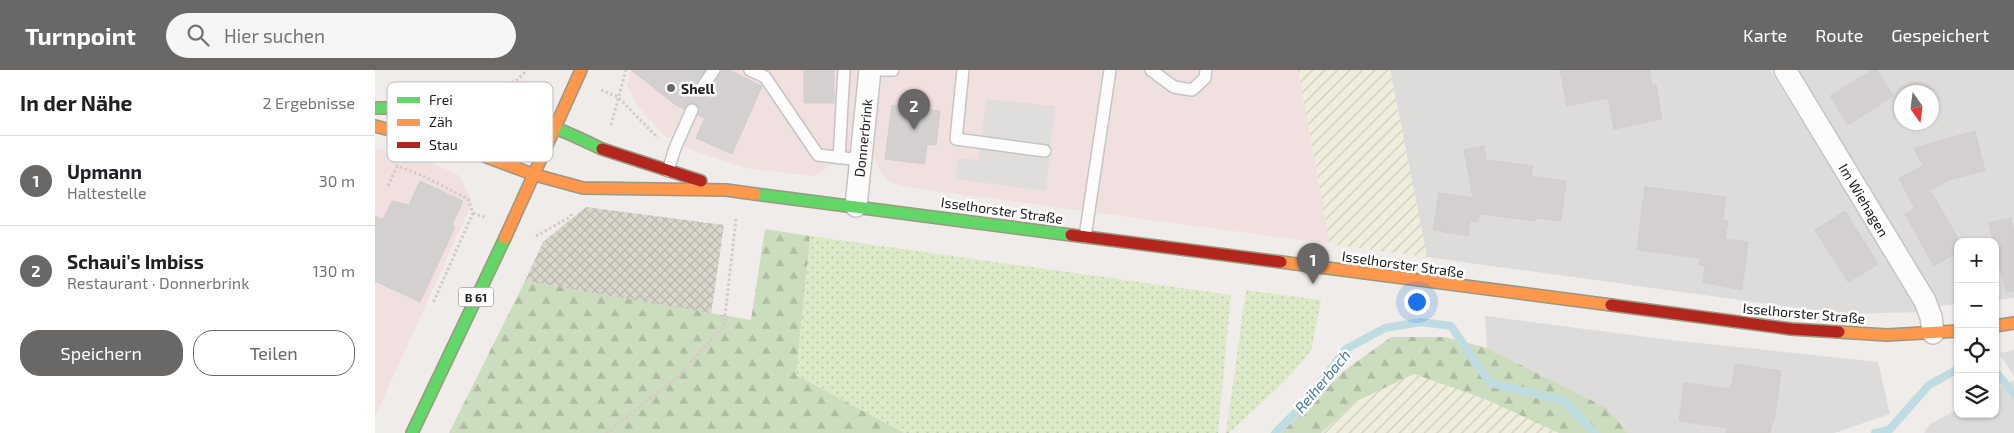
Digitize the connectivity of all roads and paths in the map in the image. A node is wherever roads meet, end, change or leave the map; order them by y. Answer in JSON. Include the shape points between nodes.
{"nodes":[{"id":1,"x":581,"y":70,"type":"edge"},
{"id":2,"x":626,"y":70,"type":"edge"},
{"id":3,"x":714,"y":70,"type":"edge"},
{"id":4,"x":750,"y":70,"type":"edge"},
{"id":5,"x":844,"y":70,"type":"edge"},
{"id":6,"x":870,"y":70,"type":"edge"},
{"id":7,"x":882,"y":70,"type":"edge"},
{"id":8,"x":893,"y":70,"type":"edge"},
{"id":9,"x":963,"y":70,"type":"edge"},
{"id":10,"x":1110,"y":70,"type":"edge"},
{"id":11,"x":1151,"y":70,"type":"edge"},
{"id":12,"x":1206,"y":70,"type":"edge"},
{"id":13,"x":1785,"y":70,"type":"edge"},
{"id":14,"x":703,"y":86,"type":"dead end"},
{"id":15,"x":692,"y":110,"type":"dead end"},
{"id":16,"x":553,"y":126,"type":"edge"},
{"id":17,"x":556,"y":127,"type":"junction"},
{"id":18,"x":553,"y":134,"type":"edge"},
{"id":19,"x":675,"y":148,"type":"junction"},
{"id":20,"x":1045,"y":151,"type":"dead end"},
{"id":21,"x":839,"y":158,"type":"junction"},
{"id":22,"x":861,"y":160,"type":"junction"},
{"id":23,"x":500,"y":162,"type":"edge"},
{"id":24,"x":541,"y":162,"type":"edge"},
{"id":25,"x":668,"y":170,"type":"junction"},
{"id":26,"x":535,"y":175,"type":"junction"},
{"id":27,"x":388,"y":186,"type":"dead end"},
{"id":28,"x":583,"y":188,"type":"junction"},
{"id":29,"x":662,"y":189,"type":"junction"},
{"id":30,"x":726,"y":190,"type":"junction"},
{"id":31,"x":739,"y":192,"type":"junction"},
{"id":32,"x":856,"y":206,"type":"junction"},
{"id":33,"x":534,"y":237,"type":"dead end"},
{"id":34,"x":1085,"y":237,"type":"junction"},
{"id":35,"x":433,"y":304,"type":"dead end"},
{"id":36,"x":2014,"y":322,"type":"edge"},
{"id":37,"x":1999,"y":325,"type":"edge"},
{"id":38,"x":1954,"y":332,"type":"edge"},
{"id":39,"x":1933,"y":333,"type":"junction"},
{"id":40,"x":412,"y":433,"type":"edge"},
{"id":41,"x":606,"y":433,"type":"edge"}],
"edges":[{"from":1,"to":17,"type":"street","number":"B 61"},
{"from":2,"to":19,"type":"path","via":[[618,97],[656,136]]},
{"from":3,"to":14,"type":"lane"},
{"from":4,"to":21,"type":"lane","via":[[765,76],[818,155]]},
{"from":5,"to":21,"type":"lane"},
{"from":6,"to":22,"type":"street","name":"Donnerbrink"},
{"from":7,"to":8,"type":"lane"},
{"from":9,"to":20,"type":"lane","via":[[956,140]]},
{"from":10,"to":34,"type":"lane"},
{"from":11,"to":12,"type":"lane","via":[[1174,87],[1192,90],[1205,78]]},
{"from":13,"to":39,"type":"street","name":"Im Wiehagen","via":[[1925,302]]},
{"from":15,"to":19,"type":"lane"},
{"from":16,"to":17,"type":"street","name":"Isselhorster Straße"},
{"from":17,"to":18,"type":"street","number":"B 61"},
{"from":17,"to":25,"type":"street","name":"Isselhorster Straße","via":[[614,154]]},
{"from":19,"to":25,"type":"lane"},
{"from":21,"to":22,"type":"lane"},
{"from":22,"to":32,"type":"street","name":"Donnerbrink"},
{"from":23,"to":26,"type":"street","name":"Isselhorster Straße"},
{"from":24,"to":26,"type":"street","number":"B 61"},
{"from":25,"to":29,"type":"lane"},
{"from":25,"to":30,"type":"street","name":"Isselhorster Straße"},
{"from":26,"to":28,"type":"street","name":"Isselhorster Straße"},
{"from":26,"to":40,"type":"street","number":"B 61"},
{"from":27,"to":35,"type":"path","via":[[397,166],[421,174],[468,199],[473,212]]},
{"from":28,"to":29,"type":"street","name":"Isselhorster Straße"},
{"from":28,"to":33,"type":"path","via":[[570,217]]},
{"from":29,"to":30,"type":"street","name":"Isselhorster Straße"},
{"from":30,"to":31,"type":"street","name":"Isselhorster Straße"},
{"from":31,"to":32,"type":"street","name":"Isselhorster Straße"},
{"from":31,"to":41,"type":"path","via":[[724,325],[677,377]]},
{"from":32,"to":34,"type":"street","name":"Isselhorster Straße"},
{"from":34,"to":39,"type":"street","name":"Isselhorster Straße","via":[[1791,329],[1841,334]]},
{"from":36,"to":37,"type":"street"},
{"from":38,"to":39,"type":"street","name":"Isselhorster Straße"}]}
